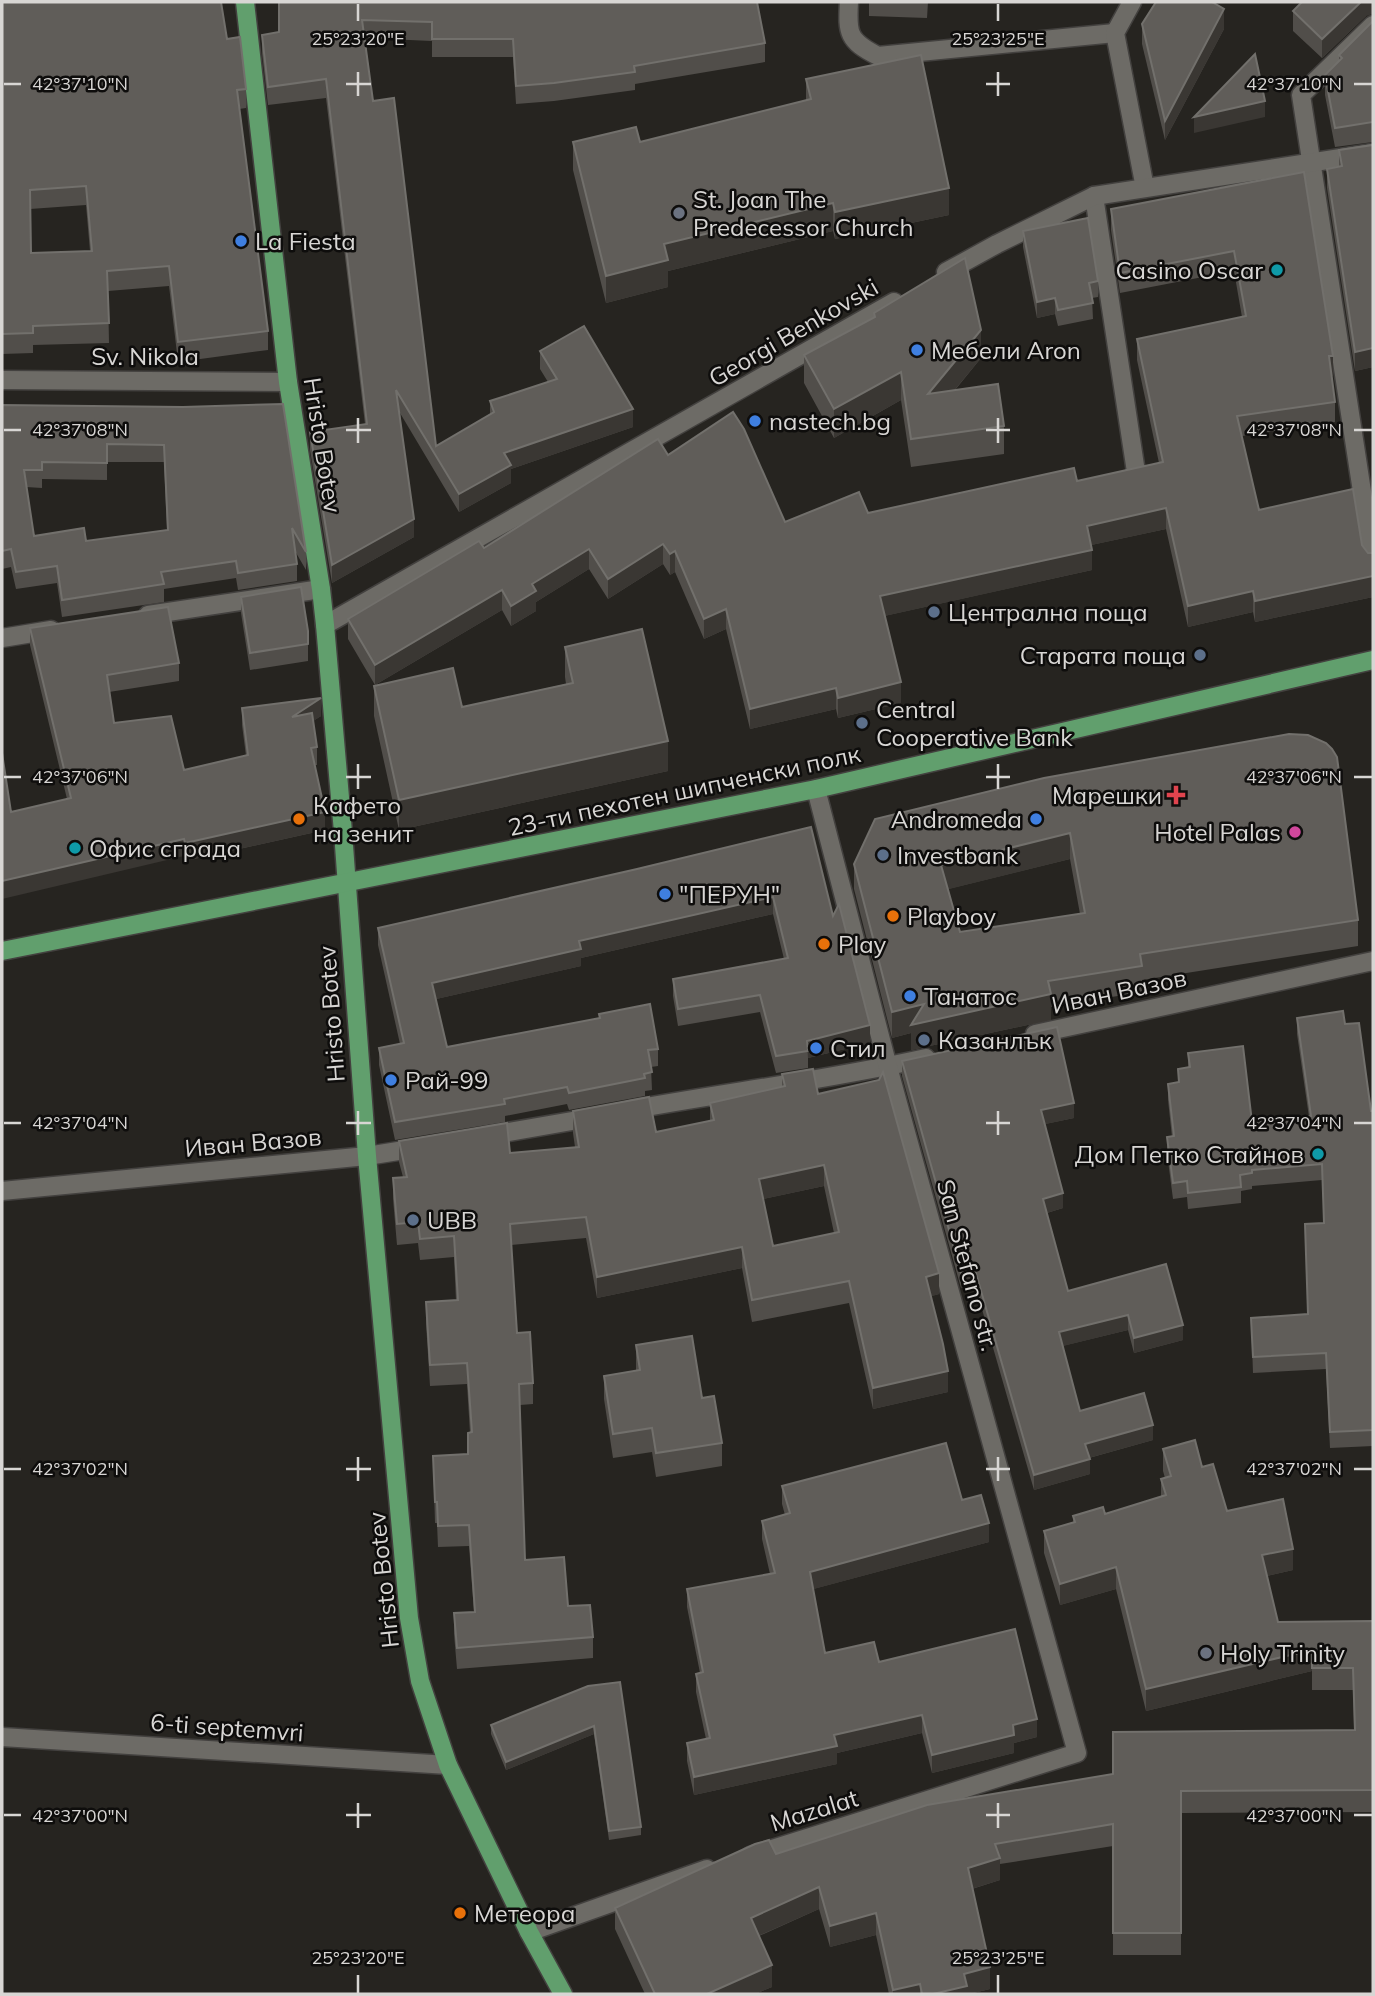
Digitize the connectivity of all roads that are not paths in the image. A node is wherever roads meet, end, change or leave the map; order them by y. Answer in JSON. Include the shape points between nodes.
{"nodes":[{"id":1,"x":245,"y":2,"type":"edge"},
{"id":2,"x":849,"y":2,"type":"edge"},
{"id":3,"x":1132,"y":2,"type":"edge"},
{"id":4,"x":1373,"y":25,"type":"edge"},
{"id":5,"x":1115,"y":33,"type":"junction"},
{"id":6,"x":1373,"y":153,"type":"edge"},
{"id":7,"x":1313,"y":163,"type":"junction"},
{"id":8,"x":1145,"y":188,"type":"junction"},
{"id":9,"x":1094,"y":196,"type":"junction"},
{"id":10,"x":937,"y":278,"type":"edge"},
{"id":11,"x":913,"y":292,"type":"edge"},
{"id":12,"x":2,"y":380,"type":"edge"},
{"id":13,"x":288,"y":382,"type":"junction"},
{"id":14,"x":1136,"y":472,"type":"edge"},
{"id":15,"x":1373,"y":564,"type":"edge"},
{"id":16,"x":321,"y":589,"type":"junction"},
{"id":17,"x":135,"y":617,"type":"edge"},
{"id":18,"x":325,"y":625,"type":"junction"},
{"id":19,"x":68,"y":628,"type":"edge"},
{"id":20,"x":2,"y":638,"type":"edge"},
{"id":21,"x":1373,"y":660,"type":"edge"},
{"id":22,"x":816,"y":789,"type":"junction"},
{"id":23,"x":346,"y":884,"type":"junction"},
{"id":24,"x":2,"y":951,"type":"edge"},
{"id":25,"x":1373,"y":961,"type":"edge"},
{"id":26,"x":1023,"y":1037,"type":"edge"},
{"id":27,"x":942,"y":1055,"type":"edge"},
{"id":28,"x":888,"y":1067,"type":"junction"},
{"id":29,"x":474,"y":1138,"type":"edge"},
{"id":30,"x":434,"y":1145,"type":"edge"},
{"id":31,"x":367,"y":1156,"type":"junction"},
{"id":32,"x":2,"y":1191,"type":"edge"},
{"id":33,"x":2,"y":1737,"type":"edge"},
{"id":34,"x":1077,"y":1753,"type":"joint"},
{"id":35,"x":448,"y":1765,"type":"junction"},
{"id":36,"x":529,"y":1932,"type":"junction"},
{"id":37,"x":563,"y":1994,"type":"edge"}],
"edges":[{"from":1,"to":13,"type":"main road","name":"Hristo Botev"},
{"from":2,"to":5,"type":"street","via":[[847,27],[853,39],[878,55]]},
{"from":3,"to":5,"type":"street"},
{"from":4,"to":7,"type":"street","via":[[1301,95]]},
{"from":5,"to":8,"type":"street"},
{"from":6,"to":7,"type":"street"},
{"from":7,"to":8,"type":"street"},
{"from":7,"to":15,"type":"street"},
{"from":8,"to":9,"type":"street"},
{"from":9,"to":10,"type":"street"},
{"from":9,"to":14,"type":"street"},
{"from":11,"to":18,"type":"street","name":"Georgi Benkovski"},
{"from":12,"to":13,"type":"street","name":"Sv. Nikola"},
{"from":13,"to":16,"type":"main road","name":"Hristo Botev"},
{"from":16,"to":17,"type":"street"},
{"from":16,"to":18,"type":"main road","name":"Hristo Botev"},
{"from":18,"to":23,"type":"main road","name":"Hristo Botev"},
{"from":19,"to":20,"type":"street"},
{"from":21,"to":22,"type":"main road","name":"23-ти пехотен шипченски полк"},
{"from":22,"to":23,"type":"main road","name":"23-ти пехотен шипченски полк"},
{"from":22,"to":28,"type":"street","name":"San Stefano str."},
{"from":23,"to":24,"type":"main road","name":"23-ти пехотен шипченски полк"},
{"from":23,"to":31,"type":"main road","name":"Hristo Botev"},
{"from":25,"to":26,"type":"street","name":"Иван Вазов"},
{"from":27,"to":28,"type":"street"},
{"from":28,"to":29,"type":"street"},
{"from":28,"to":34,"type":"street","name":"San Stefano str."},
{"from":30,"to":31,"type":"street","name":"Иван Вазов"},
{"from":31,"to":32,"type":"street","name":"Иван Вазов"},
{"from":31,"to":35,"type":"main road","name":"Hristo Botev","via":[[409,1618],[420,1681]]},
{"from":33,"to":35,"type":"street","name":"6-ti septemvri"},
{"from":34,"to":36,"type":"street","name":"Mazalat","via":[[667,1882]]},
{"from":35,"to":36,"type":"main road","name":"Hristo Botev"},
{"from":36,"to":37,"type":"main road","name":"Hristo Botev"}]}
